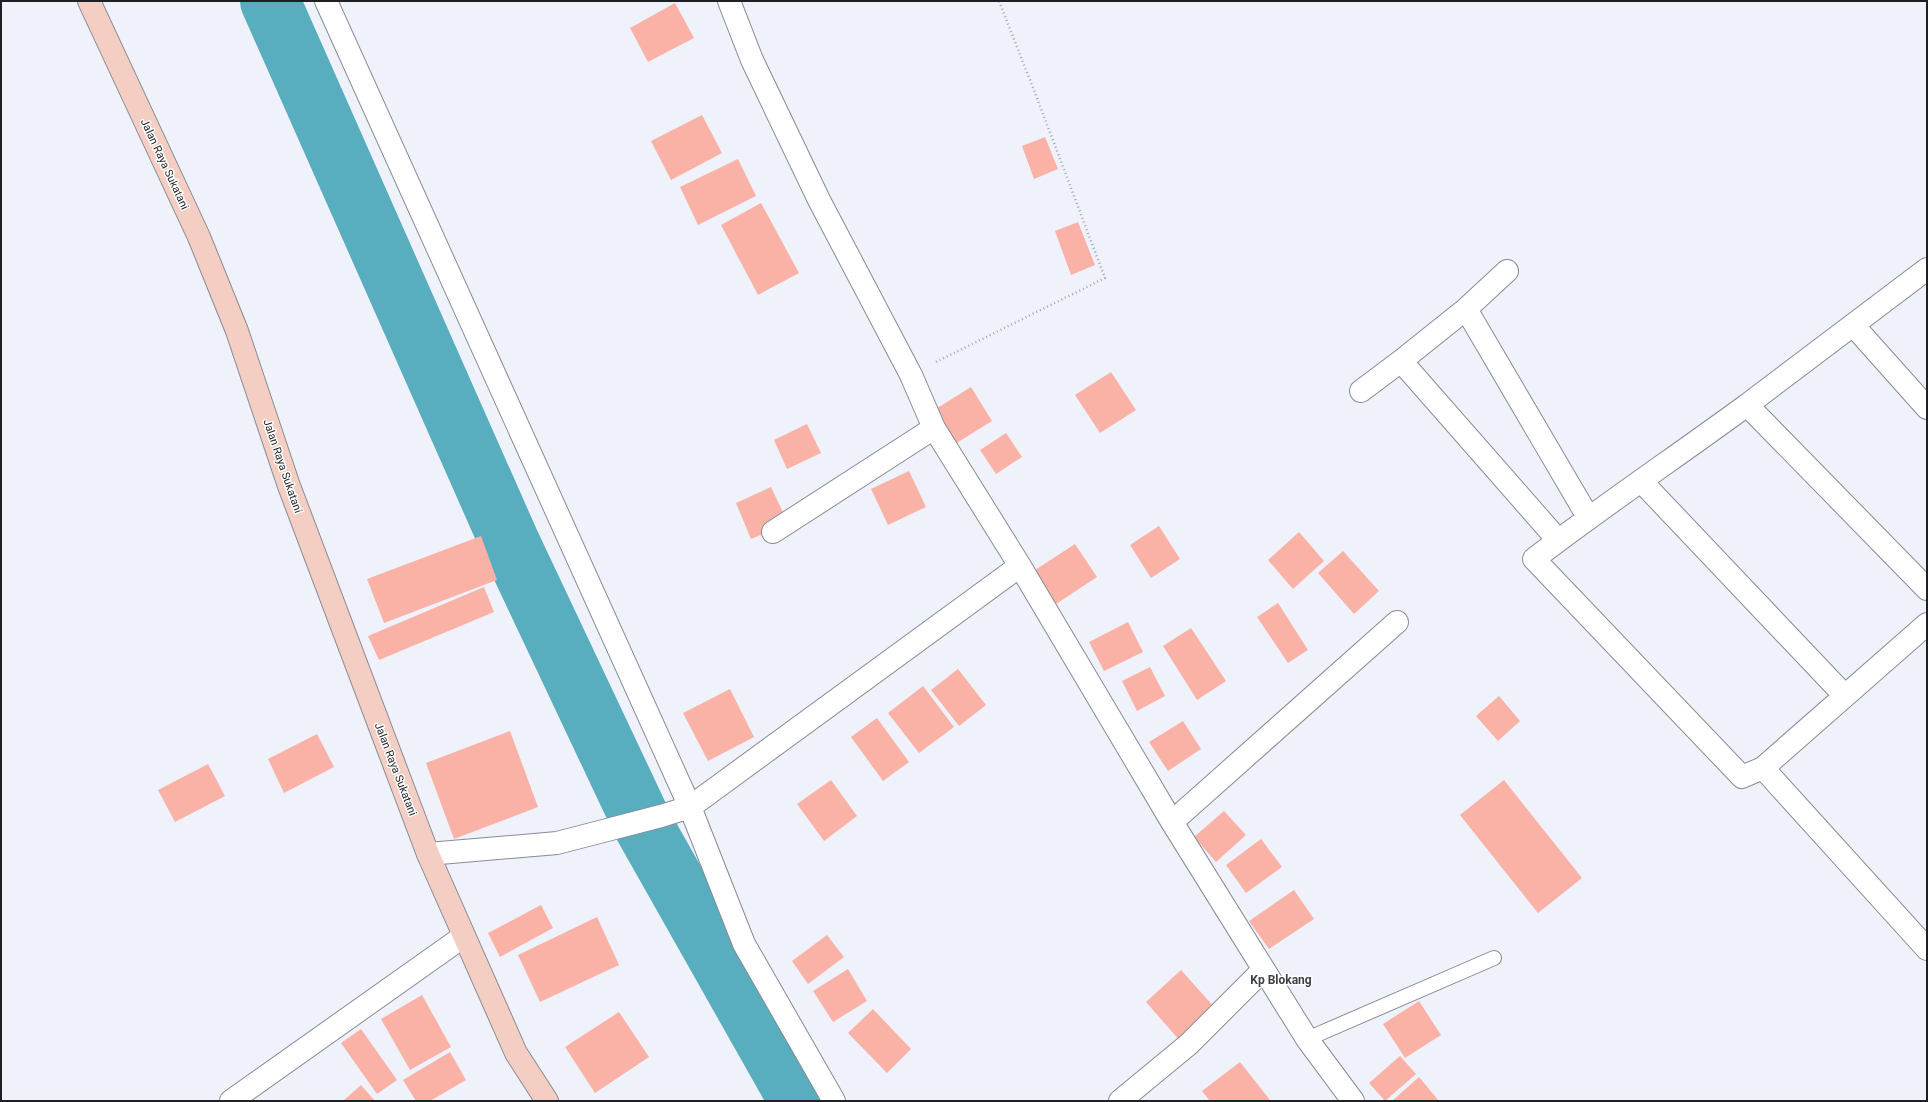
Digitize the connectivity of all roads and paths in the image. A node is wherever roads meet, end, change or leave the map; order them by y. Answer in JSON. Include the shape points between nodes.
{"nodes":[{"id":1,"x":89,"y":1,"type":"edge"},
{"id":2,"x":326,"y":1,"type":"edge"},
{"id":3,"x":729,"y":1,"type":"edge"},
{"id":4,"x":999,"y":1,"type":"edge"},
{"id":5,"x":1927,"y":269,"type":"edge"},
{"id":6,"x":1507,"y":271,"type":"dead end"},
{"id":7,"x":1466,"y":309,"type":"junction"},
{"id":8,"x":1853,"y":325,"type":"junction"},
{"id":9,"x":1401,"y":361,"type":"junction"},
{"id":10,"x":910,"y":375,"type":"junction"},
{"id":11,"x":1361,"y":391,"type":"dead end"},
{"id":12,"x":1747,"y":405,"type":"junction"},
{"id":13,"x":1927,"y":408,"type":"edge"},
{"id":14,"x":934,"y":428,"type":"junction"},
{"id":15,"x":1642,"y":482,"type":"junction"},
{"id":16,"x":1588,"y":517,"type":"junction"},
{"id":17,"x":773,"y":532,"type":"dead end"},
{"id":18,"x":1558,"y":540,"type":"junction"},
{"id":19,"x":1020,"y":566,"type":"junction"},
{"id":20,"x":1927,"y":589,"type":"edge"},
{"id":21,"x":1397,"y":622,"type":"dead end"},
{"id":22,"x":1927,"y":624,"type":"edge"},
{"id":23,"x":1845,"y":696,"type":"junction"},
{"id":24,"x":1763,"y":768,"type":"junction"},
{"id":25,"x":690,"y":806,"type":"junction"},
{"id":26,"x":1172,"y":822,"type":"junction"},
{"id":27,"x":428,"y":854,"type":"junction"},
{"id":28,"x":464,"y":936,"type":"junction"},
{"id":29,"x":1927,"y":949,"type":"edge"},
{"id":30,"x":1494,"y":958,"type":"dead end"},
{"id":31,"x":1263,"y":970,"type":"junction"},
{"id":32,"x":1307,"y":1039,"type":"junction"},
{"id":33,"x":231,"y":1101,"type":"edge"},
{"id":34,"x":547,"y":1101,"type":"edge"},
{"id":35,"x":834,"y":1101,"type":"edge"},
{"id":36,"x":1120,"y":1101,"type":"edge"},
{"id":37,"x":1353,"y":1101,"type":"edge"}],
"edges":[{"from":1,"to":27,"type":"main road","name":"Jalan Raya Sukatani","via":[[200,237],[236,331],[303,523]]},
{"from":2,"to":25,"type":"street"},
{"from":3,"to":10,"type":"street","via":[[752,60],[819,200]]},
{"from":4,"to":10,"type":"path","via":[[1105,278]]},
{"from":5,"to":8,"type":"street"},
{"from":6,"to":7,"type":"street"},
{"from":7,"to":9,"type":"street"},
{"from":7,"to":16,"type":"street"},
{"from":8,"to":12,"type":"street"},
{"from":8,"to":13,"type":"street"},
{"from":9,"to":11,"type":"street"},
{"from":9,"to":18,"type":"street"},
{"from":10,"to":14,"type":"street"},
{"from":12,"to":15,"type":"street"},
{"from":12,"to":20,"type":"street"},
{"from":14,"to":17,"type":"street"},
{"from":14,"to":19,"type":"street"},
{"from":15,"to":16,"type":"street"},
{"from":15,"to":23,"type":"street"},
{"from":16,"to":18,"type":"street"},
{"from":18,"to":24,"type":"street","via":[[1534,559],[1742,776]]},
{"from":19,"to":25,"type":"street"},
{"from":19,"to":26,"type":"street"},
{"from":21,"to":26,"type":"street"},
{"from":22,"to":23,"type":"street"},
{"from":23,"to":24,"type":"street"},
{"from":24,"to":29,"type":"street"},
{"from":25,"to":27,"type":"street","via":[[557,843]]},
{"from":25,"to":35,"type":"street","via":[[744,944]]},
{"from":26,"to":31,"type":"street"},
{"from":27,"to":28,"type":"main road","name":"Jalan Raya Sukatani"},
{"from":28,"to":33,"type":"street"},
{"from":28,"to":34,"type":"main road","name":"Jalan Raya Sukatani","via":[[516,1053]]},
{"from":30,"to":32,"type":"lane"},
{"from":31,"to":32,"type":"street"},
{"from":31,"to":36,"type":"street","via":[[1189,1044]]},
{"from":32,"to":37,"type":"street"}]}
